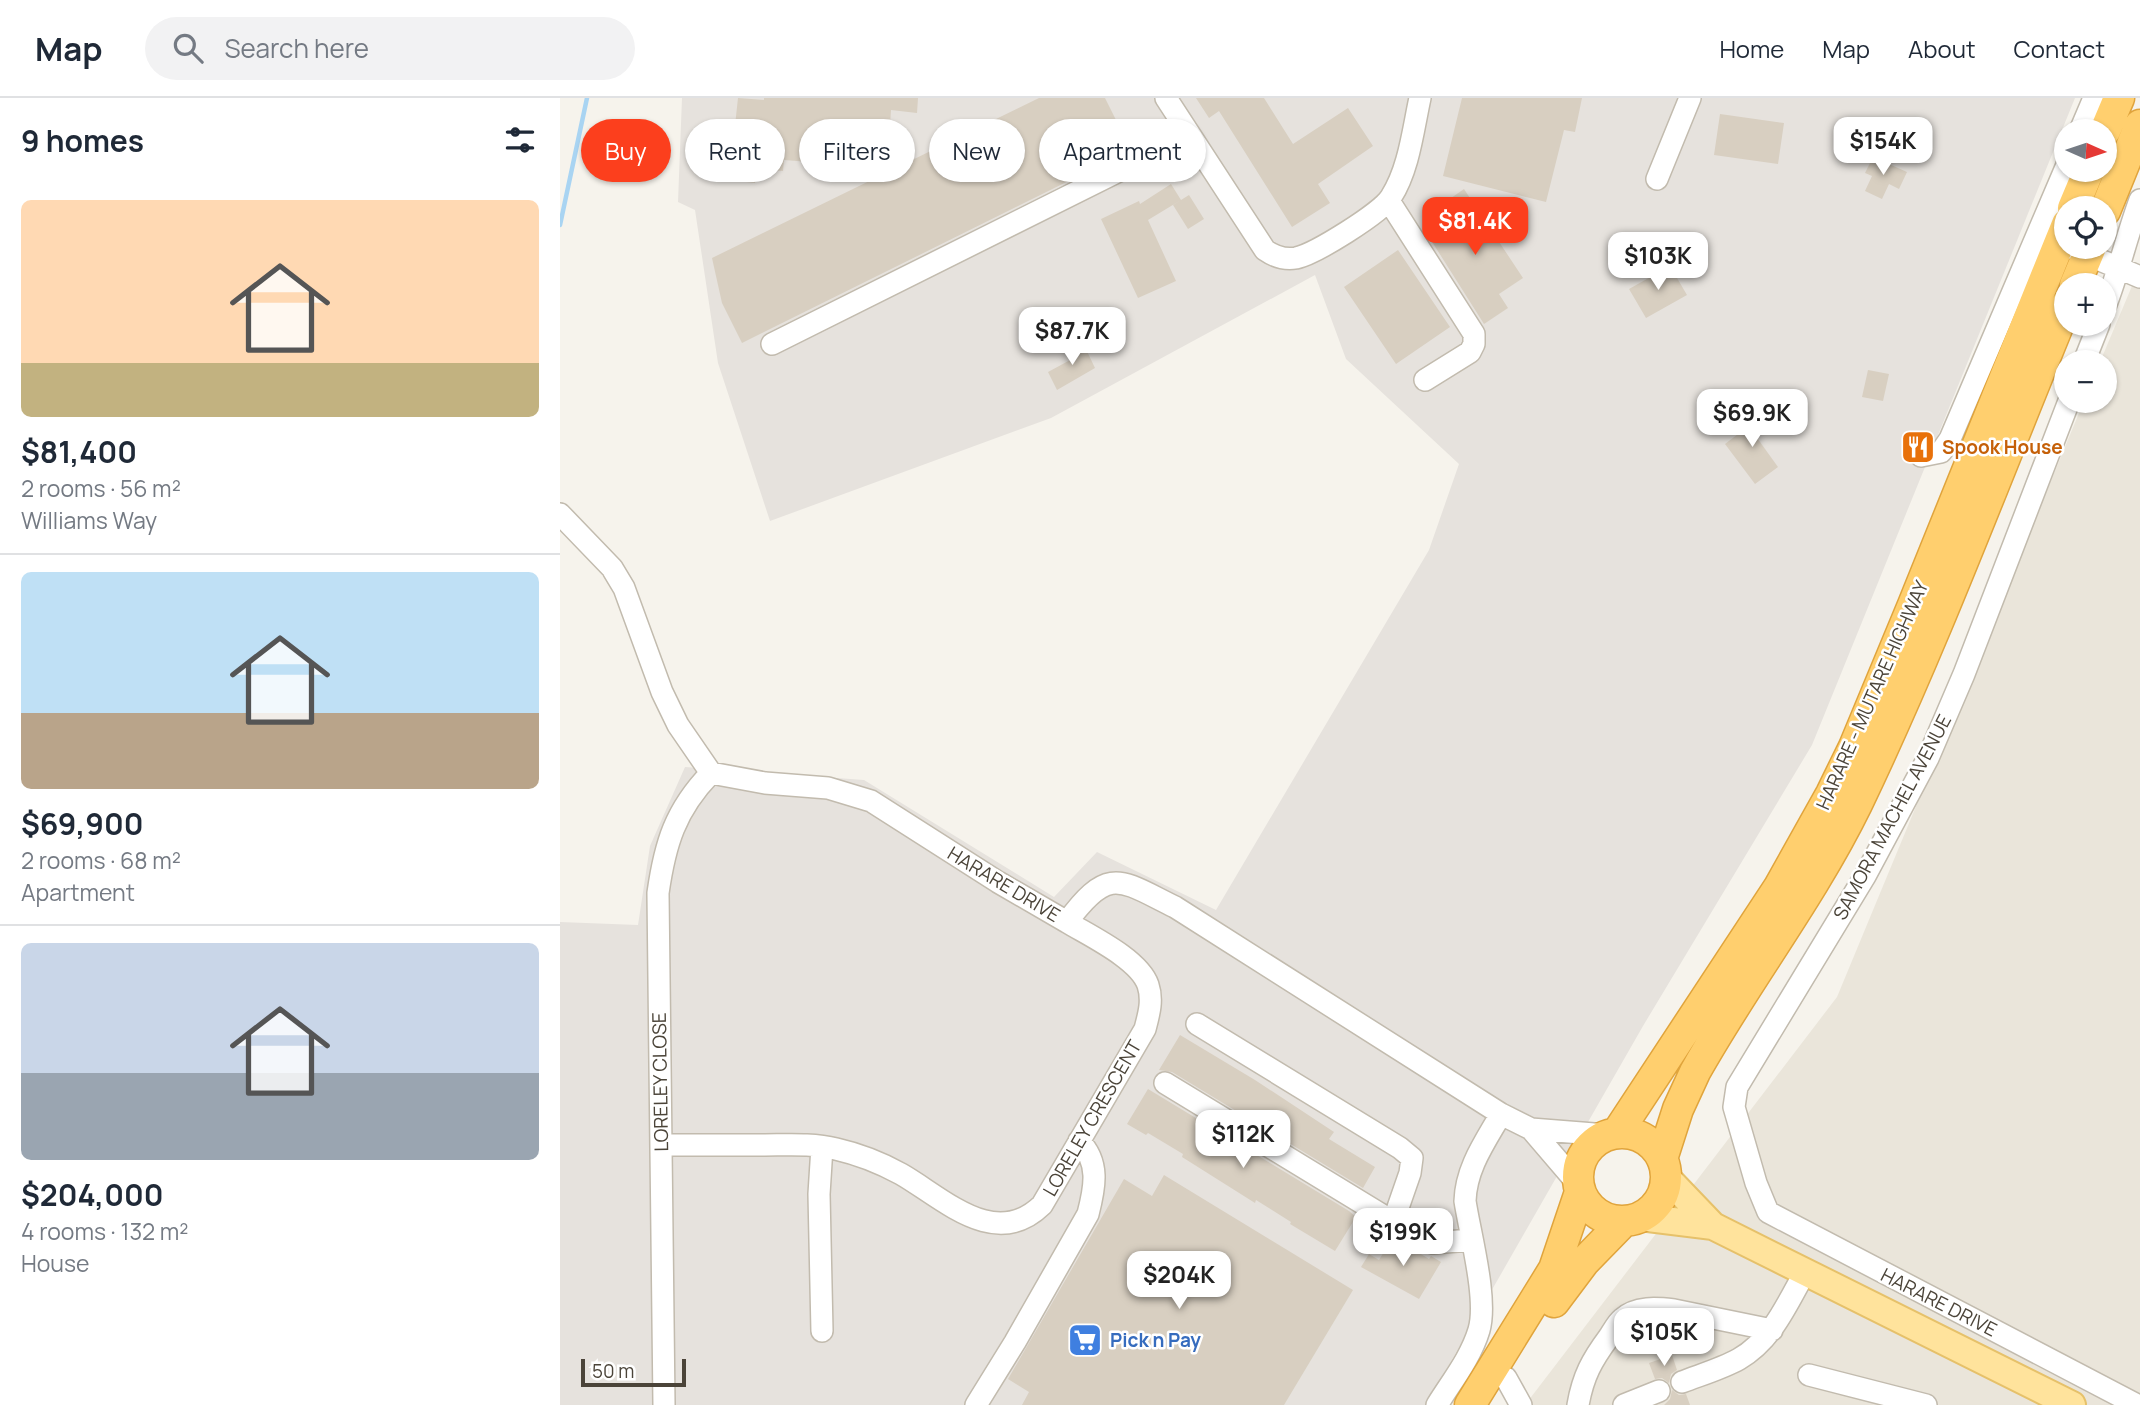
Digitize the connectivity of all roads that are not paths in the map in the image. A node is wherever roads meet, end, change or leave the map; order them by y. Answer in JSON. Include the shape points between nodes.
{"nodes":[{"id":1,"x":1166,"y":98,"type":"edge"},
{"id":2,"x":1420,"y":98,"type":"edge"},
{"id":3,"x":1690,"y":98,"type":"edge"},
{"id":4,"x":2094,"y":98,"type":"edge"},
{"id":5,"x":2119,"y":98,"type":"edge"},
{"id":6,"x":1179,"y":119,"type":"edge"},
{"id":7,"x":2085,"y":119,"type":"edge"},
{"id":8,"x":2110,"y":119,"type":"edge"},
{"id":9,"x":2140,"y":125,"type":"edge"},
{"id":10,"x":1206,"y":162,"type":"edge"},
{"id":11,"x":1657,"y":179,"type":"dead end"},
{"id":12,"x":1097,"y":182,"type":"edge"},
{"id":13,"x":2060,"y":182,"type":"edge"},
{"id":14,"x":2111,"y":196,"type":"edge"},
{"id":15,"x":2140,"y":200,"type":"edge"},
{"id":16,"x":1390,"y":201,"type":"junction"},
{"id":17,"x":2066,"y":259,"type":"edge"},
{"id":18,"x":2101,"y":259,"type":"edge"},
{"id":19,"x":2120,"y":270,"type":"junction"},
{"id":20,"x":2117,"y":277,"type":"edge"},
{"id":21,"x":2140,"y":277,"type":"edge"},
{"id":22,"x":2054,"y":336,"type":"edge"},
{"id":23,"x":772,"y":344,"type":"dead end"},
{"id":24,"x":1424,"y":380,"type":"dead end"},
{"id":25,"x":2064,"y":413,"type":"edge"},
{"id":26,"x":1922,"y":456,"type":"dead end"},
{"id":27,"x":560,"y":514,"type":"edge"},
{"id":28,"x":711,"y":774,"type":"junction"},
{"id":29,"x":1067,"y":922,"type":"junction"},
{"id":30,"x":1197,"y":1024,"type":"dead end"},
{"id":31,"x":1165,"y":1083,"type":"dead end"},
{"id":32,"x":1501,"y":1114,"type":"junction"},
{"id":33,"x":1531,"y":1129,"type":"junction"},
{"id":34,"x":1612,"y":1134,"type":"junction"},
{"id":35,"x":1079,"y":1141,"type":"junction"},
{"id":36,"x":661,"y":1145,"type":"junction"},
{"id":37,"x":822,"y":1147,"type":"junction"},
{"id":38,"x":1664,"y":1168,"type":"junction"},
{"id":39,"x":1579,"y":1188,"type":"junction"},
{"id":40,"x":1768,"y":1212,"type":"junction"},
{"id":41,"x":1632,"y":1219,"type":"junction"},
{"id":42,"x":1393,"y":1222,"type":"junction"},
{"id":43,"x":1713,"y":1226,"type":"junction"},
{"id":44,"x":1471,"y":1240,"type":"junction"},
{"id":45,"x":1753,"y":1244,"type":"junction"},
{"id":46,"x":1805,"y":1272,"type":"junction"},
{"id":47,"x":1772,"y":1330,"type":"junction"},
{"id":48,"x":822,"y":1331,"type":"dead end"},
{"id":49,"x":1809,"y":1375,"type":"dead end"},
{"id":50,"x":1506,"y":1378,"type":"junction"},
{"id":51,"x":1682,"y":1382,"type":"dead end"},
{"id":52,"x":1659,"y":1391,"type":"dead end"},
{"id":53,"x":664,"y":1405,"type":"edge"},
{"id":54,"x":976,"y":1405,"type":"edge"},
{"id":55,"x":1437,"y":1405,"type":"edge"},
{"id":56,"x":1470,"y":1405,"type":"edge"},
{"id":57,"x":1490,"y":1405,"type":"edge"},
{"id":58,"x":1521,"y":1405,"type":"edge"},
{"id":59,"x":1578,"y":1405,"type":"edge"},
{"id":60,"x":1624,"y":1405,"type":"edge"},
{"id":61,"x":1926,"y":1405,"type":"edge"},
{"id":62,"x":2072,"y":1405,"type":"edge"},
{"id":63,"x":2137,"y":1405,"type":"edge"}],
"edges":[{"from":1,"to":6,"type":"street"},
{"from":2,"to":16,"type":"street","via":[[1404,166]]},
{"from":3,"to":11,"type":"street"},
{"from":4,"to":7,"type":"street"},
{"from":5,"to":8,"type":"highway"},
{"from":9,"to":14,"type":"highway"},
{"from":10,"to":16,"type":"street","via":[[1265,250],[1286,259],[1313,253]]},
{"from":12,"to":23,"type":"street"},
{"from":13,"to":26,"type":"street","via":[[1950,439],[1941,452]]},
{"from":15,"to":19,"type":"street","via":[[2124,243]]},
{"from":16,"to":24,"type":"street","via":[[1474,334],[1470,352]]},
{"from":17,"to":34,"type":"highway","name":"HARARE - MUTARE HIGHWAY","via":[[1831,794],[1779,887]]},
{"from":18,"to":19,"type":"street"},
{"from":19,"to":20,"type":"street"},
{"from":19,"to":21,"type":"street"},
{"from":22,"to":38,"type":"highway","name":"HARARE - MUTARE HIGHWAY","via":[[1926,651],[1856,805],[1695,1072],[1678,1109]]},
{"from":25,"to":40,"type":"street","name":"SAMORA MACHEL AVENUE","via":[[1928,758],[1865,876],[1737,1087],[1734,1107]]},
{"from":27,"to":28,"type":"street","via":[[612,568],[624,588],[662,692]]},
{"from":28,"to":29,"type":"street","name":"HARARE DRIVE","via":[[828,789],[871,801]]},
{"from":28,"to":36,"type":"street","name":"LORELEY CLOSE","via":[[695,790],[664,851],[657,918]]},
{"from":29,"to":32,"type":"street","name":"HARARE DRIVE","via":[[1098,889],[1126,883],[1175,907]]},
{"from":29,"to":35,"type":"street","name":"LORELEY CRESCENT","via":[[1129,961],[1142,973],[1150,998],[1145,1028]]},
{"from":30,"to":42,"type":"street","via":[[1412,1158]]},
{"from":31,"to":42,"type":"street"},
{"from":32,"to":33,"type":"street","name":"HARARE DRIVE"},
{"from":32,"to":44,"type":"street","via":[[1474,1160],[1465,1190]]},
{"from":33,"to":34,"type":"street","name":"HARARE DRIVE"},
{"from":33,"to":39,"type":"street","name":"HARARE DRIVE"},
{"from":34,"to":38,"type":"highway","via":[[1643,1139],[1654,1147]]},
{"from":34,"to":39,"type":"highway","via":[[1594,1142],[1584,1154],[1578,1168]]},
{"from":35,"to":37,"type":"street","name":"LORELEY CRESCENT","via":[[1042,1205],[1023,1220],[1003,1223],[969,1216],[887,1167]]},
{"from":35,"to":54,"type":"street","via":[[1091,1156],[1094,1190],[1088,1214]]},
{"from":36,"to":37,"type":"street","name":"LORELEY CRESCENT"},
{"from":36,"to":53,"type":"street","name":"LORELEY CLOSE"},
{"from":37,"to":48,"type":"street"},
{"from":38,"to":41,"type":"highway","via":[[1665,1187],[1656,1204]]},
{"from":38,"to":43,"type":"main road","name":"HARARE DRIVE"},
{"from":39,"to":41,"type":"highway","via":[[1593,1211],[1613,1220]]},
{"from":39,"to":56,"type":"highway","via":[[1554,1269]]},
{"from":40,"to":45,"type":"street"},
{"from":40,"to":63,"type":"street","name":"HARARE DRIVE"},
{"from":41,"to":43,"type":"main road","name":"HARARE DRIVE"},
{"from":41,"to":50,"type":"highway","via":[[1567,1282]]},
{"from":42,"to":44,"type":"street","via":[[1433,1243]]},
{"from":43,"to":45,"type":"main road","name":"HARARE DRIVE"},
{"from":44,"to":55,"type":"street","via":[[1482,1306],[1480,1328]]},
{"from":45,"to":46,"type":"main road","name":"HARARE DRIVE"},
{"from":46,"to":47,"type":"street"},
{"from":46,"to":62,"type":"main road","name":"HARARE DRIVE"},
{"from":47,"to":51,"type":"street","via":[[1738,1359]]},
{"from":47,"to":59,"type":"street","via":[[1674,1310],[1641,1310],[1623,1318],[1594,1357]]},
{"from":49,"to":61,"type":"street"},
{"from":50,"to":57,"type":"highway"},
{"from":50,"to":58,"type":"street"},
{"from":52,"to":60,"type":"street"}]}
